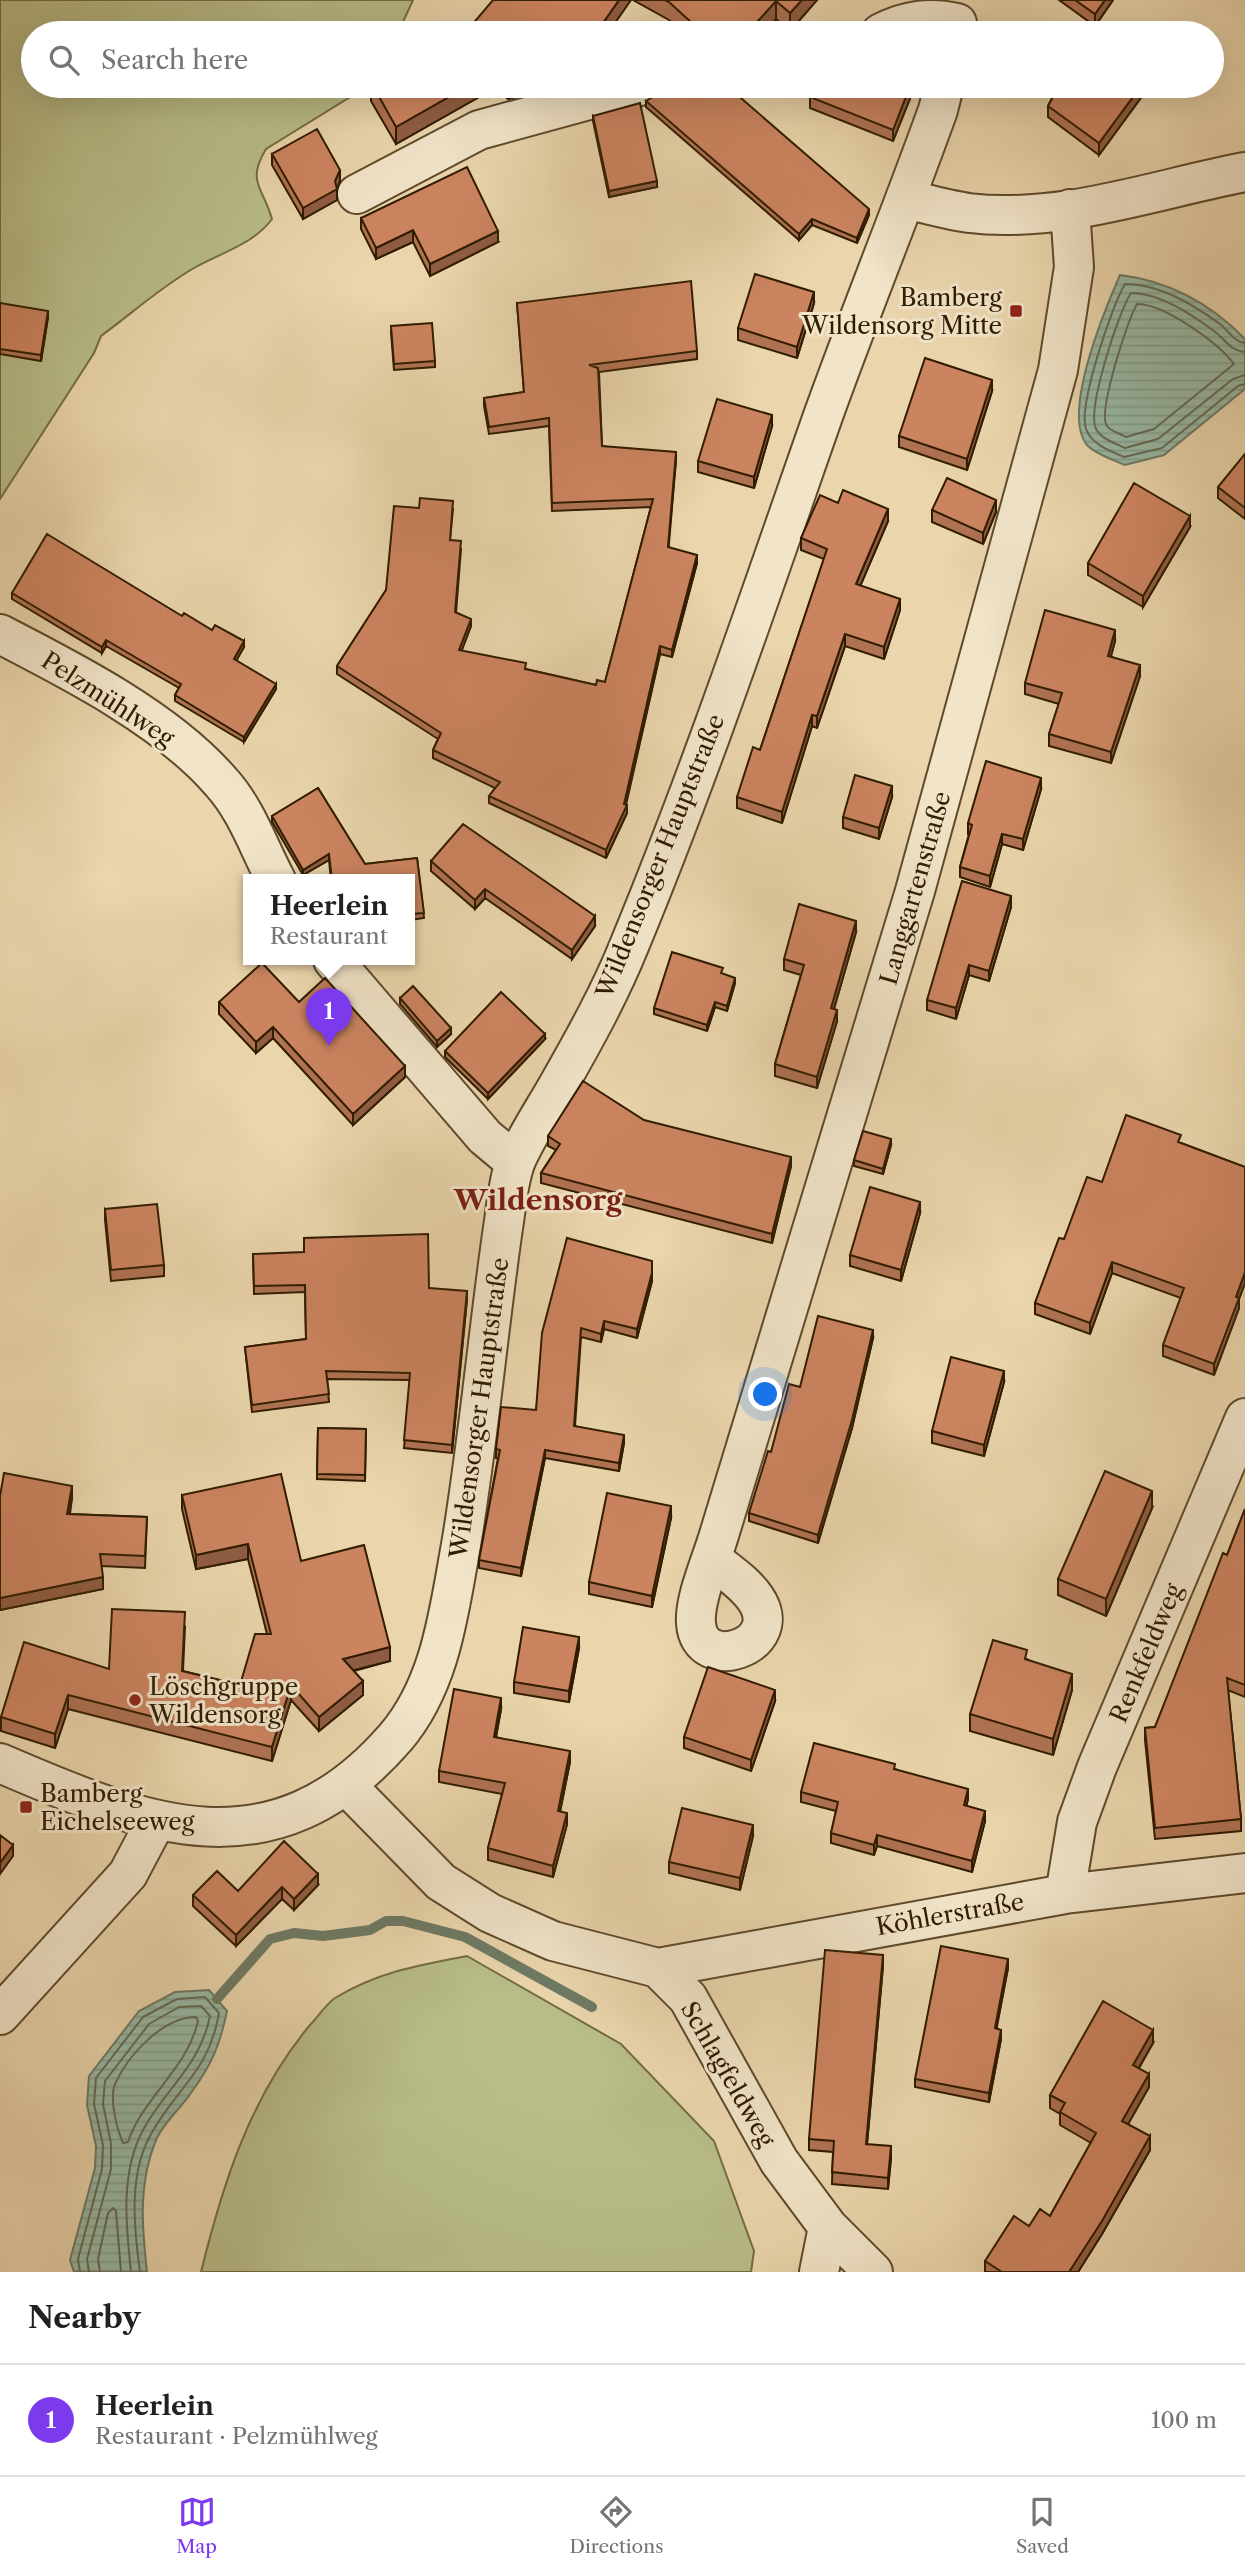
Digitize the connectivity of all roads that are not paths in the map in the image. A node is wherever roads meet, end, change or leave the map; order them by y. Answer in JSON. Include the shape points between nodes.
{"nodes":[{"id":1,"x":958,"y":19,"type":"edge"},
{"id":2,"x":915,"y":21,"type":"edge"},
{"id":3,"x":596,"y":98,"type":"edge"},
{"id":4,"x":940,"y":98,"type":"edge"},
{"id":5,"x":1245,"y":172,"type":"edge"},
{"id":6,"x":357,"y":194,"type":"dead end"},
{"id":7,"x":906,"y":199,"type":"junction"},
{"id":8,"x":1070,"y":209,"type":"junction"},
{"id":9,"x":0,"y":634,"type":"edge"},
{"id":10,"x":273,"y":874,"type":"edge"},
{"id":11,"x":336,"y":965,"type":"edge"},
{"id":12,"x":515,"y":1161,"type":"junction"},
{"id":13,"x":1245,"y":1418,"type":"edge"},
{"id":14,"x":712,"y":1559,"type":"dead end"},
{"id":15,"x":0,"y":1763,"type":"edge"},
{"id":16,"x":346,"y":1785,"type":"junction"},
{"id":17,"x":156,"y":1821,"type":"junction"},
{"id":18,"x":1245,"y":1873,"type":"edge"},
{"id":19,"x":1065,"y":1894,"type":"junction"},
{"id":20,"x":658,"y":1968,"type":"junction"},
{"id":21,"x":0,"y":2015,"type":"edge"},
{"id":22,"x":828,"y":2227,"type":"junction"},
{"id":23,"x":819,"y":2272,"type":"edge"},
{"id":24,"x":873,"y":2272,"type":"edge"}],
"edges":[{"from":1,"to":2,"type":"street"},
{"from":3,"to":6,"type":"street","via":[[480,130]]},
{"from":4,"to":7,"type":"street","name":"Wildensorger Hauptstraße"},
{"from":5,"to":8,"type":"street"},
{"from":7,"to":8,"type":"street","via":[[971,213]]},
{"from":7,"to":12,"type":"street","name":"Wildensorger Hauptstraße","via":[[866,297],[745,643],[628,951]]},
{"from":8,"to":14,"type":"street","name":"Langgartenstraße","via":[[1074,267],[1058,370],[915,891]]},
{"from":9,"to":10,"type":"street","name":"Pelzmühlweg","via":[[140,714],[214,774],[247,821]]},
{"from":11,"to":12,"type":"street","via":[[485,1137]]},
{"from":12,"to":16,"type":"street","name":"Wildensorger Hauptstraße","via":[[469,1500],[446,1632],[432,1674],[399,1734]]},
{"from":13,"to":19,"type":"street","name":"Renkfeldweg","via":[[1097,1767],[1077,1822]]},
{"from":15,"to":17,"type":"street","name":"Wildensorger Hauptstraße"},
{"from":16,"to":17,"type":"street","name":"Wildensorger Hauptstraße","via":[[306,1809],[266,1823],[219,1828]]},
{"from":16,"to":20,"type":"street","via":[[441,1882],[489,1913],[553,1941]]},
{"from":17,"to":21,"type":"street","via":[[128,1874]]},
{"from":18,"to":19,"type":"street","name":"Köhlerstraße"},
{"from":19,"to":20,"type":"street","name":"Köhlerstraße"},
{"from":20,"to":22,"type":"street","name":"Schlagfeldweg","via":[[688,1998],[779,2161]]},
{"from":22,"to":23,"type":"street"},
{"from":22,"to":24,"type":"street","name":"Schlagfeldweg"}]}
